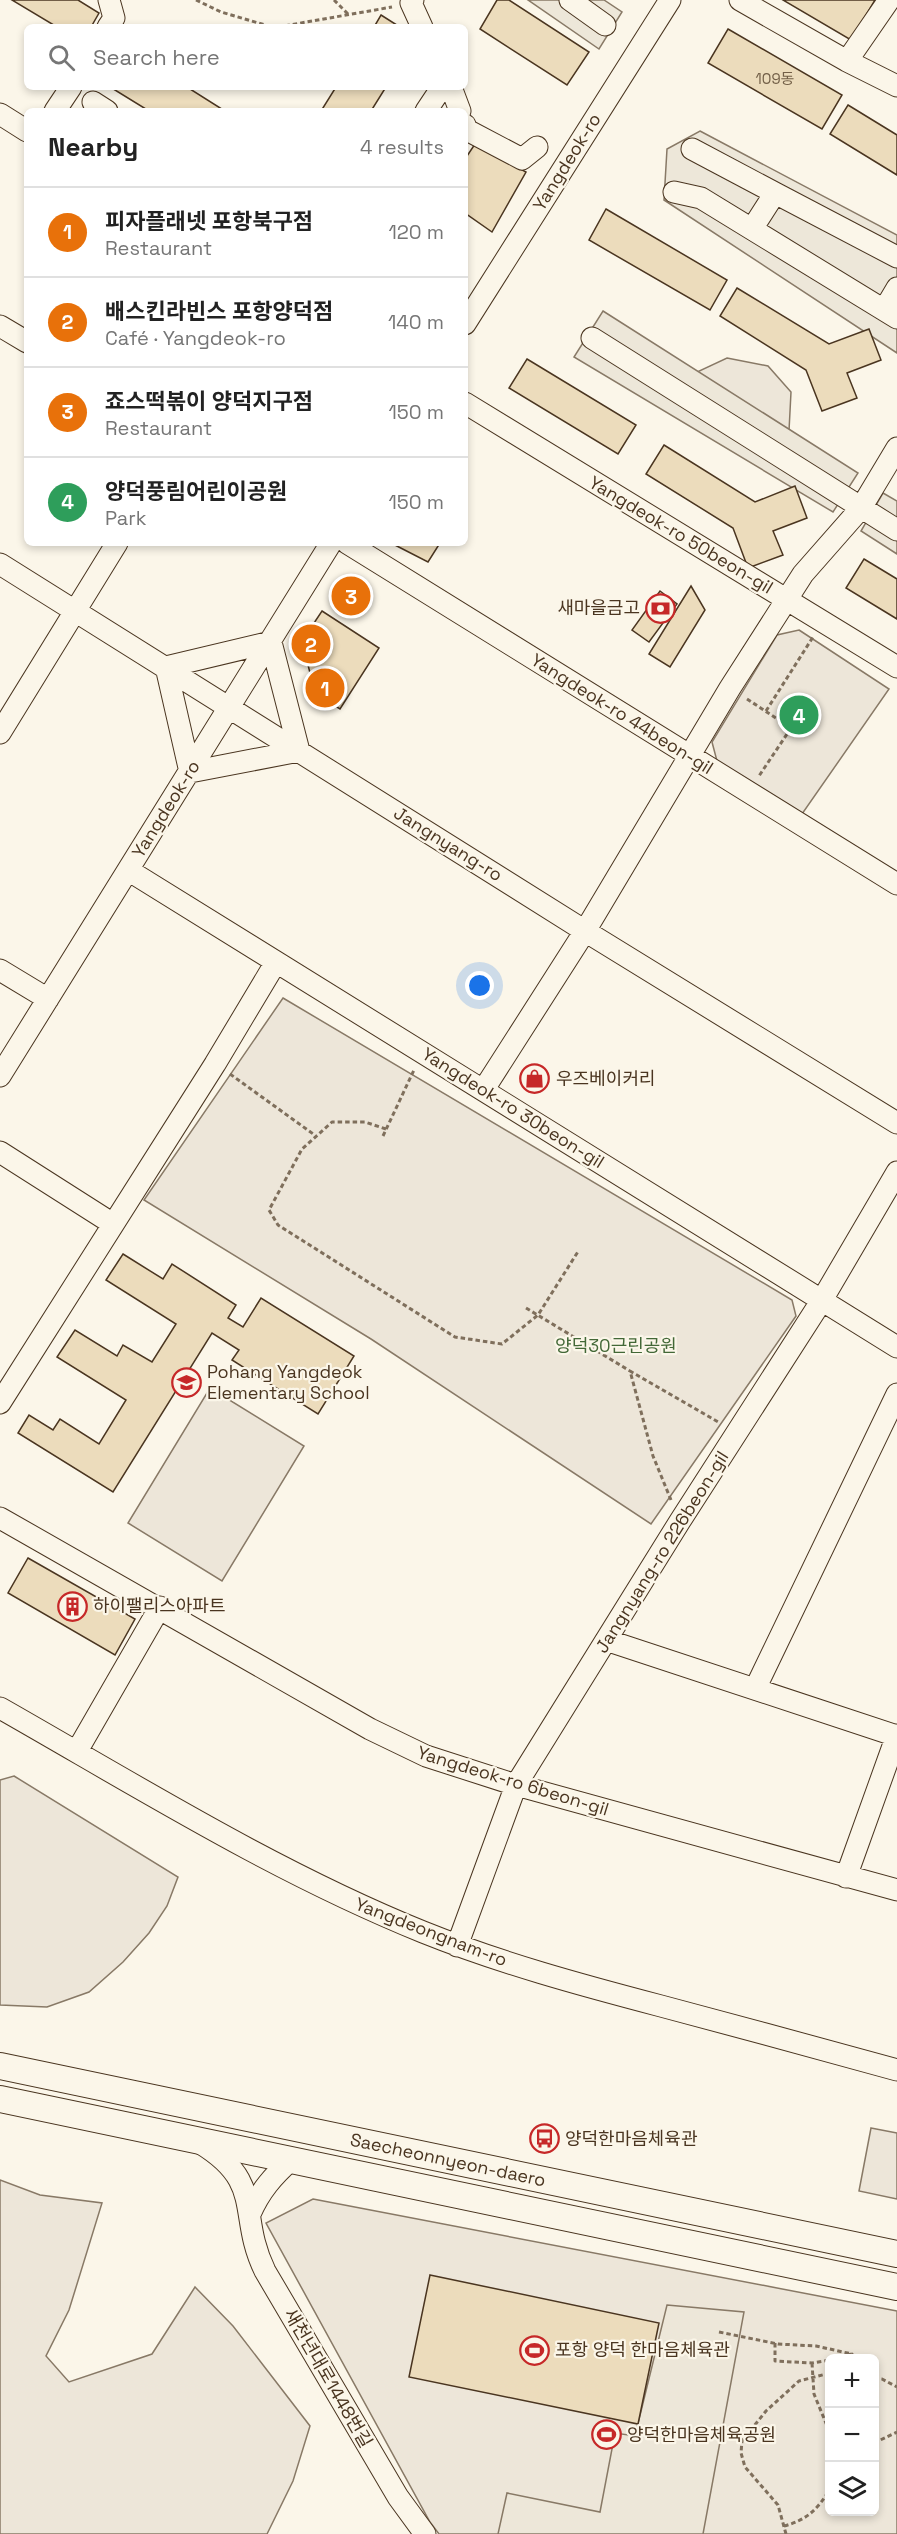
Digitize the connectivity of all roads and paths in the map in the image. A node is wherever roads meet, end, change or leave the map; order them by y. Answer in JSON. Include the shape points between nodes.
{"nodes":[{"id":1,"x":109,"y":0,"type":"edge"},
{"id":2,"x":196,"y":0,"type":"edge"},
{"id":3,"x":334,"y":0,"type":"edge"},
{"id":4,"x":570,"y":0,"type":"edge"},
{"id":5,"x":670,"y":0,"type":"edge"},
{"id":6,"x":740,"y":0,"type":"edge"},
{"id":7,"x":889,"y":0,"type":"edge"},
{"id":8,"x":412,"y":2,"type":"edge"},
{"id":9,"x":348,"y":14,"type":"junction"},
{"id":10,"x":110,"y":24,"type":"edge"},
{"id":11,"x":262,"y":24,"type":"edge"},
{"id":12,"x":294,"y":24,"type":"edge"},
{"id":13,"x":421,"y":24,"type":"edge"},
{"id":14,"x":605,"y":25,"type":"dead end"},
{"id":15,"x":847,"y":62,"type":"junction"},
{"id":16,"x":897,"y":86,"type":"edge"},
{"id":17,"x":68,"y":90,"type":"edge"},
{"id":18,"x":440,"y":90,"type":"edge"},
{"id":19,"x":452,"y":90,"type":"edge"},
{"id":20,"x":57,"y":108,"type":"edge"},
{"id":21,"x":428,"y":108,"type":"edge"},
{"id":22,"x":459,"y":108,"type":"edge"},
{"id":23,"x":0,"y":114,"type":"edge"},
{"id":24,"x":24,"y":129,"type":"edge"},
{"id":25,"x":468,"y":131,"type":"edge"},
{"id":26,"x":537,"y":147,"type":"dead end"},
{"id":27,"x":692,"y":149,"type":"dead end"},
{"id":28,"x":674,"y":192,"type":"dead end"},
{"id":29,"x":775,"y":193,"type":"junction"},
{"id":30,"x":752,"y":229,"type":"junction"},
{"id":31,"x":897,"y":257,"type":"edge"},
{"id":32,"x":897,"y":288,"type":"edge"},
{"id":33,"x":891,"y":314,"type":"edge"},
{"id":34,"x":468,"y":319,"type":"edge"},
{"id":35,"x":0,"y":326,"type":"edge"},
{"id":36,"x":592,"y":338,"type":"dead end"},
{"id":37,"x":24,"y":340,"type":"edge"},
{"id":38,"x":468,"y":405,"type":"edge"},
{"id":39,"x":897,"y":448,"type":"edge"},
{"id":40,"x":861,"y":508,"type":"junction"},
{"id":41,"x":897,"y":530,"type":"edge"},
{"id":42,"x":115,"y":546,"type":"edge"},
{"id":43,"x":330,"y":546,"type":"edge"},
{"id":44,"x":352,"y":546,"type":"edge"},
{"id":45,"x":0,"y":564,"type":"edge"},
{"id":46,"x":787,"y":598,"type":"junction"},
{"id":47,"x":76,"y":610,"type":"junction"},
{"id":48,"x":824,"y":621,"type":"junction"},
{"id":49,"x":271,"y":642,"type":"junction"},
{"id":50,"x":166,"y":667,"type":"junction"},
{"id":51,"x":897,"y":667,"type":"edge"},
{"id":52,"x":730,"y":688,"type":"junction"},
{"id":53,"x":230,"y":707,"type":"junction"},
{"id":54,"x":766,"y":711,"type":"junction"},
{"id":55,"x":0,"y":733,"type":"edge"},
{"id":56,"x":299,"y":751,"type":"junction"},
{"id":57,"x":689,"y":756,"type":"junction"},
{"id":58,"x":190,"y":772,"type":"junction"},
{"id":59,"x":748,"y":793,"type":"junction"},
{"id":60,"x":128,"y":870,"type":"junction"},
{"id":61,"x":897,"y":884,"type":"edge"},
{"id":62,"x":585,"y":931,"type":"junction"},
{"id":63,"x":276,"y":962,"type":"junction"},
{"id":64,"x":0,"y":970,"type":"edge"},
{"id":65,"x":48,"y":999,"type":"junction"},
{"id":66,"x":423,"y":1052,"type":"junction"},
{"id":67,"x":215,"y":1064,"type":"junction"},
{"id":68,"x":0,"y":1076,"type":"edge"},
{"id":69,"x":484,"y":1089,"type":"junction"},
{"id":70,"x":897,"y":1123,"type":"edge"},
{"id":71,"x":386,"y":1129,"type":"junction"},
{"id":72,"x":316,"y":1136,"type":"junction"},
{"id":73,"x":383,"y":1136,"type":"dead end"},
{"id":74,"x":0,"y":1152,"type":"edge"},
{"id":75,"x":897,"y":1172,"type":"edge"},
{"id":76,"x":113,"y":1224,"type":"junction"},
{"id":77,"x":579,"y":1250,"type":"dead end"},
{"id":78,"x":822,"y":1300,"type":"junction"},
{"id":79,"x":526,"y":1308,"type":"dead end"},
{"id":80,"x":538,"y":1315,"type":"junction"},
{"id":81,"x":897,"y":1347,"type":"edge"},
{"id":82,"x":630,"y":1371,"type":"junction"},
{"id":83,"x":897,"y":1394,"type":"edge"},
{"id":84,"x":0,"y":1403,"type":"edge"},
{"id":85,"x":737,"y":1433,"type":"junction"},
{"id":86,"x":0,"y":1518,"type":"edge"},
{"id":87,"x":680,"y":1521,"type":"junction"},
{"id":88,"x":160,"y":1607,"type":"junction"},
{"id":89,"x":606,"y":1640,"type":"junction"},
{"id":90,"x":754,"y":1689,"type":"junction"},
{"id":91,"x":0,"y":1708,"type":"edge"},
{"id":92,"x":897,"y":1735,"type":"edge"},
{"id":93,"x":77,"y":1751,"type":"junction"},
{"id":94,"x":516,"y":1785,"type":"junction"},
{"id":95,"x":846,"y":1877,"type":"junction"},
{"id":96,"x":897,"y":1890,"type":"edge"},
{"id":97,"x":458,"y":1946,"type":"junction"},
{"id":98,"x":0,"y":2066,"type":"edge"},
{"id":99,"x":897,"y":2070,"type":"edge"},
{"id":100,"x":0,"y":2099,"type":"edge"},
{"id":101,"x":195,"y":2140,"type":"junction"},
{"id":102,"x":292,"y":2159,"type":"junction"},
{"id":103,"x":250,"y":2214,"type":"junction"},
{"id":104,"x":897,"y":2254,"type":"edge"},
{"id":105,"x":897,"y":2287,"type":"edge"},
{"id":106,"x":719,"y":2332,"type":"dead end"},
{"id":107,"x":775,"y":2343,"type":"junction"},
{"id":108,"x":852,"y":2354,"type":"edge"},
{"id":109,"x":825,"y":2361,"type":"edge"},
{"id":110,"x":812,"y":2363,"type":"junction"},
{"id":111,"x":825,"y":2374,"type":"edge"},
{"id":112,"x":813,"y":2376,"type":"junction"},
{"id":113,"x":879,"y":2379,"type":"edge"},
{"id":114,"x":897,"y":2387,"type":"edge"},
{"id":115,"x":825,"y":2421,"type":"edge"},
{"id":116,"x":897,"y":2432,"type":"edge"},
{"id":117,"x":879,"y":2441,"type":"edge"},
{"id":118,"x":825,"y":2497,"type":"edge"},
{"id":119,"x":784,"y":2526,"type":"junction"},
{"id":120,"x":424,"y":2534,"type":"edge"},
{"id":121,"x":786,"y":2534,"type":"edge"}],
"edges":[{"from":1,"to":10,"type":"street","via":[[114,18]]},
{"from":2,"to":11,"type":"path"},
{"from":3,"to":9,"type":"path"},
{"from":4,"to":14,"type":"street"},
{"from":5,"to":34,"type":"street","name":"Yangdeok-ro"},
{"from":6,"to":15,"type":"street"},
{"from":7,"to":15,"type":"street"},
{"from":8,"to":9,"type":"path"},
{"from":8,"to":13,"type":"street"},
{"from":9,"to":12,"type":"path"},
{"from":15,"to":16,"type":"street"},
{"from":17,"to":20,"type":"street"},
{"from":18,"to":21,"type":"street"},
{"from":19,"to":22,"type":"street"},
{"from":23,"to":24,"type":"street"},
{"from":25,"to":26,"type":"street","via":[[522,159]]},
{"from":27,"to":29,"type":"street"},
{"from":28,"to":30,"type":"street","via":[[701,198]]},
{"from":29,"to":30,"type":"street"},
{"from":29,"to":31,"type":"street"},
{"from":30,"to":33,"type":"street"},
{"from":32,"to":33,"type":"street"},
{"from":35,"to":37,"type":"street"},
{"from":36,"to":40,"type":"street"},
{"from":38,"to":46,"type":"street","name":"Yangdeok-ro 50beon-gil"},
{"from":39,"to":40,"type":"street"},
{"from":40,"to":41,"type":"street"},
{"from":40,"to":46,"type":"street","via":[[803,573]]},
{"from":42,"to":47,"type":"street"},
{"from":43,"to":49,"type":"street","name":"Yangdeok-ro"},
{"from":44,"to":57,"type":"street","name":"Yangdeok-ro 44beon-gil"},
{"from":45,"to":47,"type":"street","name":"Jangnyang-ro"},
{"from":46,"to":48,"type":"street","name":"Yangdeok-ro 50beon-gil"},
{"from":46,"to":52,"type":"street"},
{"from":47,"to":50,"type":"street","name":"Jangnyang-ro"},
{"from":47,"to":55,"type":"street"},
{"from":48,"to":51,"type":"street","name":"Yangdeok-ro 50beon-gil"},
{"from":48,"to":54,"type":"path"},
{"from":49,"to":50,"type":"street"},
{"from":49,"to":53,"type":"street","name":"Yangdeok-ro"},
{"from":49,"to":56,"type":"street"},
{"from":50,"to":53,"type":"street","name":"Jangnyang-ro"},
{"from":50,"to":58,"type":"street"},
{"from":52,"to":54,"type":"path"},
{"from":52,"to":57,"type":"street"},
{"from":53,"to":56,"type":"street","name":"Jangnyang-ro"},
{"from":53,"to":58,"type":"street","name":"Yangdeok-ro"},
{"from":54,"to":59,"type":"path","via":[[791,728]]},
{"from":56,"to":58,"type":"street"},
{"from":56,"to":62,"type":"street","name":"Jangnyang-ro"},
{"from":57,"to":59,"type":"street","name":"Yangdeok-ro 44beon-gil"},
{"from":57,"to":62,"type":"street"},
{"from":58,"to":60,"type":"street","name":"Yangdeok-ro"},
{"from":59,"to":61,"type":"street","name":"Yangdeok-ro 44beon-gil"},
{"from":60,"to":63,"type":"street","name":"Yangdeok-ro 30beon-gil"},
{"from":60,"to":65,"type":"street","name":"Yangdeok-ro"},
{"from":62,"to":69,"type":"street"},
{"from":62,"to":70,"type":"street","name":"Jangnyang-ro"},
{"from":63,"to":66,"type":"street","name":"Yangdeok-ro 30beon-gil"},
{"from":63,"to":67,"type":"street"},
{"from":64,"to":65,"type":"street"},
{"from":65,"to":68,"type":"street","name":"Yangdeok-ro"},
{"from":66,"to":69,"type":"street","name":"Yangdeok-ro 30beon-gil"},
{"from":66,"to":71,"type":"path"},
{"from":67,"to":72,"type":"path"},
{"from":67,"to":76,"type":"street"},
{"from":69,"to":78,"type":"street","name":"Yangdeok-ro 30beon-gil"},
{"from":71,"to":72,"type":"path","via":[[365,1122],[332,1122]]},
{"from":71,"to":73,"type":"path"},
{"from":72,"to":80,"type":"path","via":[[302,1149],[269,1210],[278,1225],[455,1337],[502,1344]]},
{"from":74,"to":76,"type":"street"},
{"from":75,"to":78,"type":"street","name":"Jangnyang-ro 226beon-gil"},
{"from":76,"to":84,"type":"street"},
{"from":77,"to":80,"type":"path"},
{"from":78,"to":81,"type":"street","name":"Yangdeok-ro 30beon-gil"},
{"from":78,"to":85,"type":"street","name":"Jangnyang-ro 226beon-gil"},
{"from":79,"to":80,"type":"path"},
{"from":80,"to":82,"type":"path"},
{"from":82,"to":85,"type":"path"},
{"from":82,"to":87,"type":"path","via":[[653,1456]]},
{"from":83,"to":90,"type":"street"},
{"from":85,"to":87,"type":"street","name":"Jangnyang-ro 226beon-gil"},
{"from":86,"to":88,"type":"street","name":"Yangdeok-ro 6beon-gil"},
{"from":87,"to":89,"type":"street","name":"Jangnyang-ro 226beon-gil"},
{"from":88,"to":93,"type":"street"},
{"from":88,"to":94,"type":"street","name":"Yangdeok-ro 6beon-gil","via":[[400,1744]]},
{"from":89,"to":90,"type":"street"},
{"from":89,"to":94,"type":"street","name":"Jangnyang-ro 226beon-gil"},
{"from":90,"to":92,"type":"street"},
{"from":91,"to":93,"type":"street","name":"Yangdeongnam-ro"},
{"from":92,"to":95,"type":"street"},
{"from":93,"to":97,"type":"street","name":"Yangdeongnam-ro","via":[[288,1870],[381,1915]]},
{"from":94,"to":95,"type":"street","name":"Yangdeok-ro 6beon-gil"},
{"from":94,"to":97,"type":"street","name":"Jangnyang-ro 226beon-gil"},
{"from":95,"to":96,"type":"street","name":"Yangdeok-ro 6beon-gil"},
{"from":97,"to":99,"type":"street","name":"Yangdeongnam-ro","via":[[590,1988]]},
{"from":98,"to":104,"type":"main road","name":"Saecheonnyeon-daero"},
{"from":100,"to":101,"type":"main road","name":"Saecheonnyeon-daero"},
{"from":101,"to":102,"type":"main road","name":"Saecheonnyeon-daero"},
{"from":101,"to":103,"type":"street","name":"새천년대로1448번길","via":[[231,2165],[245,2190]]},
{"from":102,"to":103,"type":"street","via":[[272,2177]]},
{"from":102,"to":105,"type":"main road","name":"Saecheonnyeon-daero"},
{"from":103,"to":120,"type":"street","name":"새천년대로1448번길","via":[[253,2242],[265,2271],[398,2497]]},
{"from":106,"to":107,"type":"path"},
{"from":107,"to":108,"type":"path"},
{"from":107,"to":110,"type":"path","via":[[775,2361]]},
{"from":109,"to":110,"type":"path"},
{"from":110,"to":112,"type":"path"},
{"from":111,"to":112,"type":"path"},
{"from":112,"to":115,"type":"path","via":[[814,2394]]},
{"from":112,"to":119,"type":"path","via":[[799,2380],[742,2441],[745,2466],[778,2505]]},
{"from":113,"to":114,"type":"path"},
{"from":116,"to":117,"type":"path"},
{"from":118,"to":119,"type":"path","via":[[800,2522]]},
{"from":119,"to":121,"type":"path"}]}
